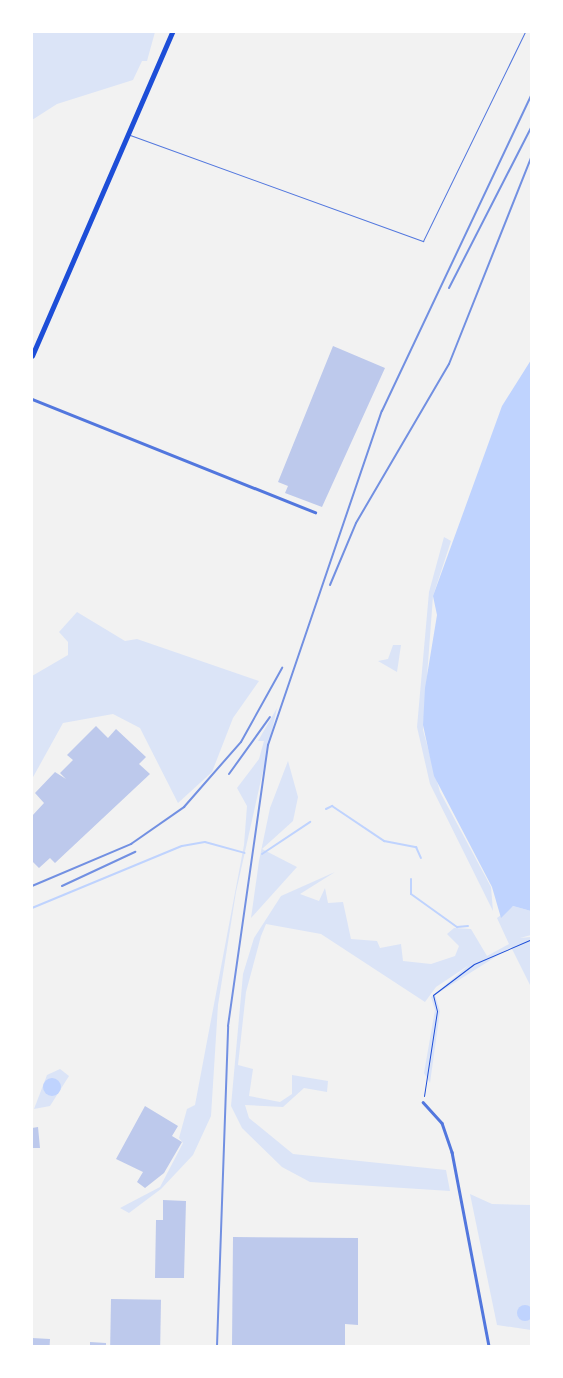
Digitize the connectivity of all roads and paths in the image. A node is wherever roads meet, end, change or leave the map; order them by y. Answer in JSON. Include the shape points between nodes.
{"nodes":[{"id":1,"x":172,"y":32,"type":"edge"},
{"id":2,"x":525,"y":32,"type":"edge"},
{"id":3,"x":128,"y":134,"type":"junction"},
{"id":4,"x":32,"y":356,"type":"edge"},
{"id":5,"x":32,"y":400,"type":"edge"},
{"id":6,"x":315,"y":512,"type":"dead end"},
{"id":7,"x":531,"y":939,"type":"edge"},
{"id":8,"x":423,"y":1102,"type":"joint"},
{"id":9,"x":489,"y":1346,"type":"edge"}],
"edges":[{"from":1,"to":3,"type":"main road"},
{"from":2,"to":3,"type":"lane","via":[[423,241]]},
{"from":3,"to":4,"type":"main road"},
{"from":5,"to":6,"type":"street"},
{"from":7,"to":8,"type":"path","via":[[521,940],[459,975],[433,996],[437,1017]]},
{"from":8,"to":9,"type":"street","via":[[442,1122],[453,1152]]}]}
